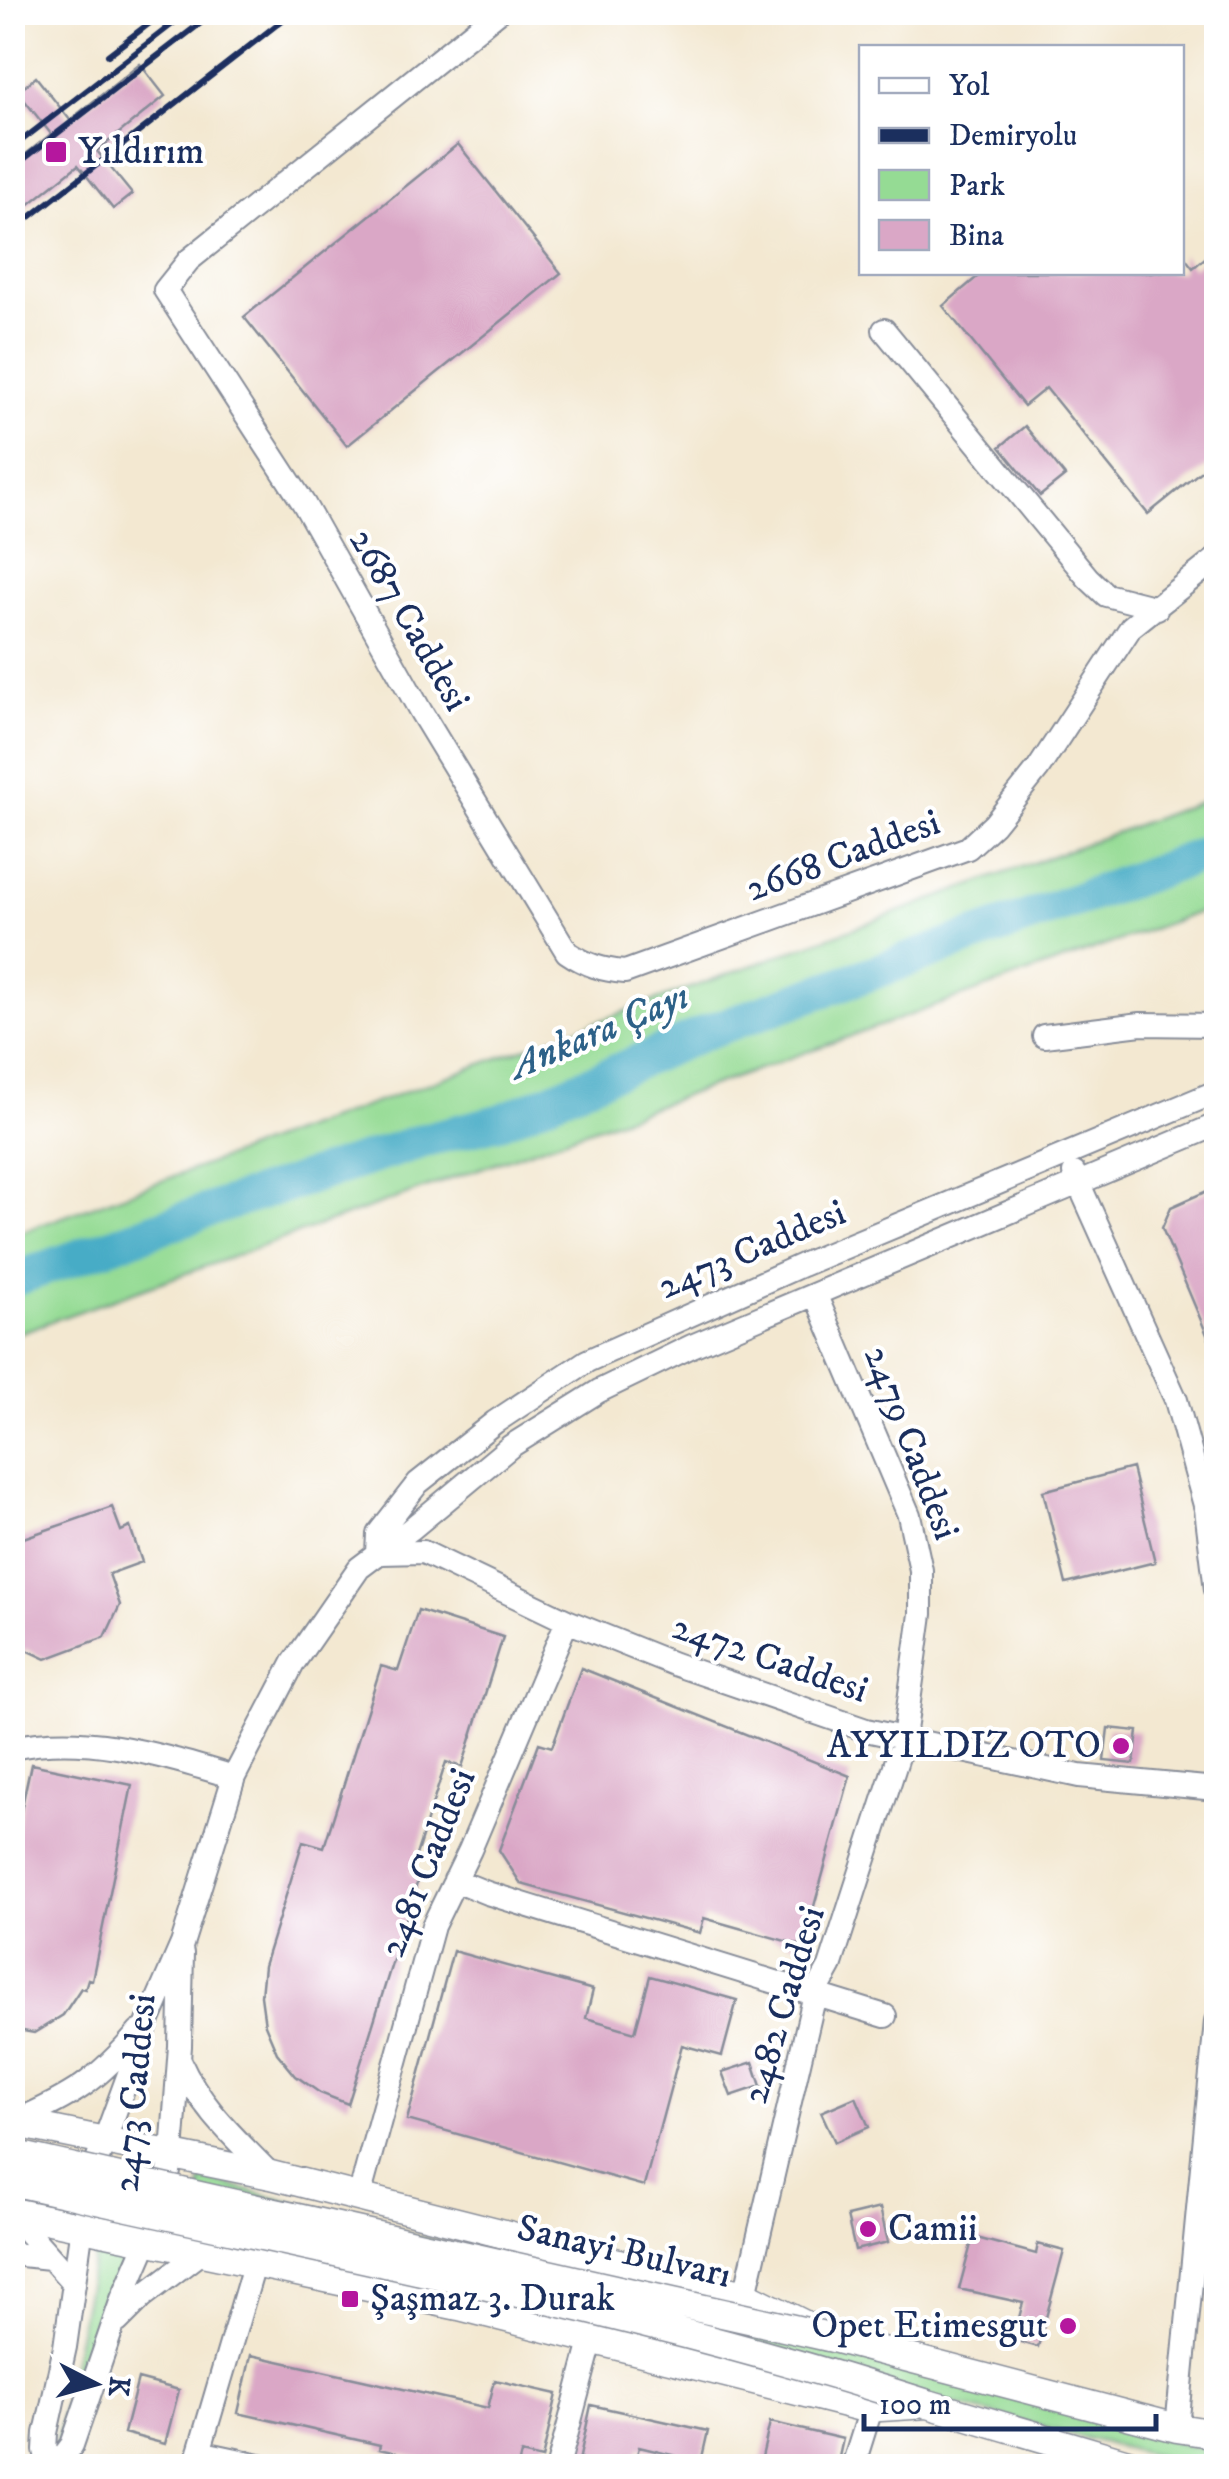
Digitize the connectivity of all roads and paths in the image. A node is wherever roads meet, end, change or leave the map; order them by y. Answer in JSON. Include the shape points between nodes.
{"nodes":[{"id":1,"x":498,"y":12,"type":"edge"},
{"id":2,"x":884,"y":330,"type":"dead end"},
{"id":3,"x":1216,"y":560,"type":"edge"},
{"id":4,"x":1157,"y":608,"type":"junction"},
{"id":5,"x":604,"y":970,"type":"joint"},
{"id":6,"x":1216,"y":1025,"type":"edge"},
{"id":7,"x":1044,"y":1036,"type":"dead end"},
{"id":8,"x":1216,"y":1092,"type":"edge"},
{"id":9,"x":1216,"y":1125,"type":"edge"},
{"id":10,"x":1067,"y":1156,"type":"junction"},
{"id":11,"x":1079,"y":1184,"type":"junction"},
{"id":12,"x":816,"y":1296,"type":"junction"},
{"id":13,"x":1207,"y":1472,"type":"edge"},
{"id":14,"x":377,"y":1553,"type":"junction"},
{"id":15,"x":1216,"y":1590,"type":"edge"},
{"id":16,"x":567,"y":1621,"type":"junction"},
{"id":17,"x":904,"y":1738,"type":"junction"},
{"id":18,"x":12,"y":1748,"type":"edge"},
{"id":19,"x":234,"y":1777,"type":"junction"},
{"id":20,"x":1216,"y":1790,"type":"edge"},
{"id":21,"x":455,"y":1880,"type":"junction"},
{"id":22,"x":182,"y":1944,"type":"junction"},
{"id":23,"x":814,"y":1994,"type":"junction"},
{"id":24,"x":885,"y":2016,"type":"dead end"},
{"id":25,"x":1216,"y":2021,"type":"edge"},
{"id":26,"x":148,"y":2022,"type":"junction"},
{"id":27,"x":179,"y":2059,"type":"junction"},
{"id":28,"x":13,"y":2124,"type":"edge"},
{"id":29,"x":1212,"y":2133,"type":"edge"},
{"id":30,"x":104,"y":2140,"type":"junction"},
{"id":31,"x":12,"y":2154,"type":"edge"},
{"id":32,"x":172,"y":2154,"type":"junction"},
{"id":33,"x":274,"y":2175,"type":"junction"},
{"id":34,"x":12,"y":2181,"type":"edge"},
{"id":35,"x":358,"y":2197,"type":"junction"},
{"id":36,"x":12,"y":2199,"type":"edge"},
{"id":37,"x":12,"y":2213,"type":"edge"},
{"id":38,"x":82,"y":2226,"type":"junction"},
{"id":39,"x":148,"y":2240,"type":"junction"},
{"id":40,"x":201,"y":2252,"type":"junction"},
{"id":41,"x":12,"y":2254,"type":"edge"},
{"id":42,"x":50,"y":2258,"type":"junction"},
{"id":43,"x":255,"y":2262,"type":"junction"},
{"id":44,"x":74,"y":2284,"type":"junction"},
{"id":45,"x":745,"y":2295,"type":"junction"},
{"id":46,"x":112,"y":2326,"type":"junction"},
{"id":47,"x":829,"y":2337,"type":"junction"},
{"id":48,"x":592,"y":2338,"type":"junction"},
{"id":49,"x":928,"y":2404,"type":"junction"},
{"id":50,"x":872,"y":2410,"type":"junction"},
{"id":51,"x":1176,"y":2428,"type":"junction"},
{"id":52,"x":1216,"y":2434,"type":"edge"},
{"id":53,"x":197,"y":2459,"type":"edge"},
{"id":54,"x":52,"y":2466,"type":"edge"},
{"id":55,"x":264,"y":2466,"type":"edge"},
{"id":56,"x":558,"y":2466,"type":"edge"},
{"id":57,"x":854,"y":2466,"type":"edge"},
{"id":58,"x":1138,"y":2466,"type":"edge"}],
"edges":[{"from":1,"to":5,"type":"street","name":"2687 Caddesi","via":[[189,260],[165,290],[304,504],[567,952]]},
{"from":2,"to":4,"type":"street","via":[[1088,578],[1106,595]]},
{"from":3,"to":4,"type":"street","name":"2668 Caddesi"},
{"from":4,"to":5,"type":"street","name":"2668 Caddesi","via":[[1131,628],[1038,769],[968,848],[625,972]]},
{"from":6,"to":7,"type":"street","via":[[1141,1024]]},
{"from":8,"to":10,"type":"street","name":"2473 Caddesi"},
{"from":9,"to":11,"type":"street","name":"2473 Caddesi"},
{"from":10,"to":11,"type":"street"},
{"from":10,"to":14,"type":"street","name":"2473 Caddesi","via":[[587,1361],[418,1483],[378,1534]]},
{"from":11,"to":12,"type":"street","name":"2473 Caddesi"},
{"from":11,"to":13,"type":"street"},
{"from":12,"to":14,"type":"street","name":"2473 Caddesi","via":[[692,1346],[576,1404],[510,1446]]},
{"from":12,"to":17,"type":"street","name":"2479 Caddesi","via":[[916,1538],[921,1614]]},
{"from":13,"to":15,"type":"street"},
{"from":14,"to":16,"type":"street","name":"2472 Caddesi","via":[[423,1552]]},
{"from":14,"to":19,"type":"street","name":"2473 Caddesi","via":[[354,1574],[294,1662]]},
{"from":16,"to":17,"type":"street","name":"2472 Caddesi","via":[[674,1664]]},
{"from":16,"to":21,"type":"street","name":"2481 Caddesi"},
{"from":17,"to":20,"type":"street","name":"2472 Caddesi","via":[[1079,1776]]},
{"from":17,"to":23,"type":"street","name":"2482 Caddesi","via":[[830,1967]]},
{"from":18,"to":19,"type":"street","via":[[80,1741]]},
{"from":19,"to":22,"type":"street","name":"2473 Caddesi"},
{"from":21,"to":23,"type":"street"},
{"from":21,"to":35,"type":"street","name":"2481 Caddesi","via":[[428,1941]]},
{"from":22,"to":26,"type":"street","name":"2473 Caddesi"},
{"from":22,"to":27,"type":"street","name":"2473 Caddesi"},
{"from":23,"to":24,"type":"street"},
{"from":23,"to":45,"type":"street","name":"2482 Caddesi"},
{"from":25,"to":29,"type":"street"},
{"from":26,"to":28,"type":"street","via":[[100,2076]]},
{"from":26,"to":30,"type":"street","name":"2473 Caddesi"},
{"from":27,"to":32,"type":"street","name":"2473 Caddesi"},
{"from":27,"to":33,"type":"street","via":[[202,2101]]},
{"from":28,"to":30,"type":"main road"},
{"from":28,"to":36,"type":"main road","via":[[32,2146],[35,2167],[27,2190]]},
{"from":29,"to":51,"type":"street"},
{"from":30,"to":32,"type":"main road"},
{"from":30,"to":38,"type":"street","name":"2473 Caddesi"},
{"from":31,"to":47,"type":"main road","name":"Sanayi Bulvarı","bridge":true},
{"from":32,"to":33,"type":"main road"},
{"from":32,"to":39,"type":"street","name":"2473 Caddesi","via":[[164,2202]]},
{"from":33,"to":35,"type":"main road"},
{"from":33,"to":43,"type":"main road","via":[[254,2186],[237,2217],[238,2239]]},
{"from":34,"to":49,"type":"main road","name":"Sanayi Bulvarı","bridge":true,"via":[[502,2288]]},
{"from":35,"to":45,"type":"main road"},
{"from":37,"to":38,"type":"main road"},
{"from":37,"to":42,"type":"street"},
{"from":38,"to":39,"type":"main road"},
{"from":38,"to":44,"type":"street","name":"2473 Caddesi"},
{"from":39,"to":40,"type":"main road"},
{"from":39,"to":46,"type":"street","name":"2473 Caddesi"},
{"from":40,"to":43,"type":"main road"},
{"from":40,"to":46,"type":"street"},
{"from":41,"to":42,"type":"street"},
{"from":42,"to":44,"type":"street"},
{"from":43,"to":48,"type":"main road"},
{"from":43,"to":53,"type":"street"},
{"from":44,"to":54,"type":"street","name":"2473 Caddesi","via":[[46,2433],[44,2450]]},
{"from":45,"to":47,"type":"main road"},
{"from":46,"to":54,"type":"street","name":"2473 Caddesi","via":[[72,2445]]},
{"from":47,"to":51,"type":"main road","name":"Sanayi Bulvarı"},
{"from":48,"to":50,"type":"main road"},
{"from":48,"to":56,"type":"street"},
{"from":49,"to":50,"type":"main road"},
{"from":49,"to":58,"type":"main road","name":"Sanayi Bulvarı"},
{"from":50,"to":57,"type":"street"},
{"from":51,"to":52,"type":"main road","name":"Sanayi Bulvarı"},
{"from":53,"to":55,"type":"street"}]}
